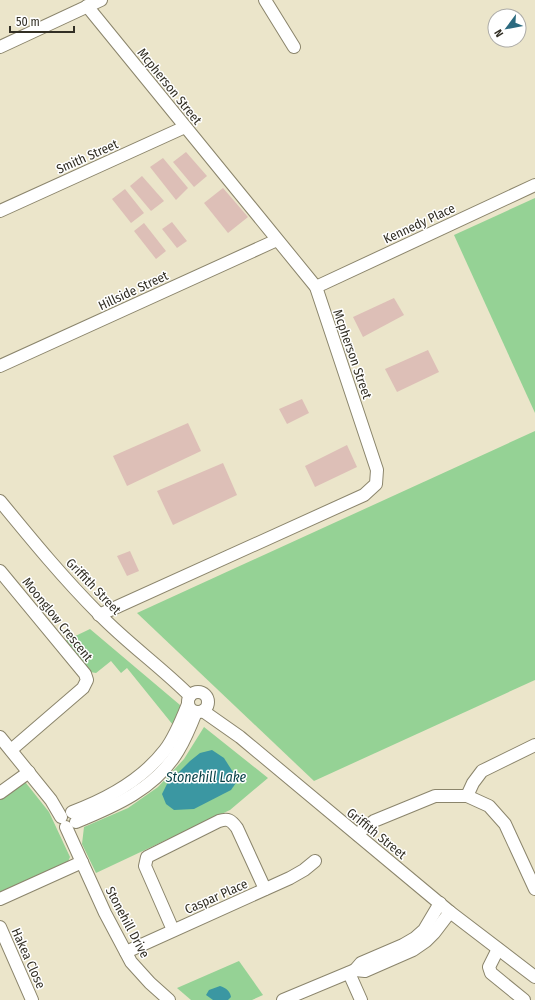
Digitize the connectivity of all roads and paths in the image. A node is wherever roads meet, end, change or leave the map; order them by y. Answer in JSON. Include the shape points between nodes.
{"nodes":[{"id":1,"x":101,"y":0,"type":"edge"},
{"id":2,"x":264,"y":0,"type":"edge"},
{"id":3,"x":87,"y":6,"type":"junction"},
{"id":4,"x":0,"y":47,"type":"edge"},
{"id":5,"x":294,"y":47,"type":"dead end"},
{"id":6,"x":185,"y":127,"type":"junction"},
{"id":7,"x":535,"y":185,"type":"edge"},
{"id":8,"x":0,"y":211,"type":"edge"},
{"id":9,"x":277,"y":240,"type":"junction"},
{"id":10,"x":316,"y":287,"type":"junction"},
{"id":11,"x":0,"y":366,"type":"edge"},
{"id":12,"x":0,"y":501,"type":"edge"},
{"id":13,"x":0,"y":571,"type":"edge"},
{"id":14,"x":99,"y":615,"type":"junction"},
{"id":15,"x":197,"y":703,"type":"junction"},
{"id":16,"x":0,"y":737,"type":"edge"},
{"id":17,"x":535,"y":745,"type":"edge"},
{"id":18,"x":11,"y":750,"type":"junction"},
{"id":19,"x":29,"y":772,"type":"junction"},
{"id":20,"x":0,"y":793,"type":"edge"},
{"id":21,"x":467,"y":796,"type":"junction"},
{"id":22,"x":69,"y":819,"type":"junction"},
{"id":23,"x":362,"y":839,"type":"junction"},
{"id":24,"x":315,"y":861,"type":"dead end"},
{"id":25,"x":82,"y":862,"type":"junction"},
{"id":26,"x":265,"y":889,"type":"junction"},
{"id":27,"x":535,"y":889,"type":"edge"},
{"id":28,"x":0,"y":899,"type":"edge"},
{"id":29,"x":440,"y":903,"type":"junction"},
{"id":30,"x":450,"y":912,"type":"junction"},
{"id":31,"x":0,"y":927,"type":"edge"},
{"id":32,"x":173,"y":930,"type":"junction"},
{"id":33,"x":498,"y":949,"type":"junction"},
{"id":34,"x":126,"y":952,"type":"junction"},
{"id":35,"x":352,"y":972,"type":"junction"},
{"id":36,"x":535,"y":976,"type":"edge"},
{"id":37,"x":32,"y":1000,"type":"edge"},
{"id":38,"x":169,"y":1000,"type":"edge"},
{"id":39,"x":283,"y":1000,"type":"edge"},
{"id":40,"x":361,"y":1000,"type":"edge"},
{"id":41,"x":524,"y":1000,"type":"edge"}],
"edges":[{"from":1,"to":3,"type":"street"},
{"from":2,"to":5,"type":"street"},
{"from":3,"to":4,"type":"street"},
{"from":3,"to":6,"type":"street","name":"Mcpherson Street"},
{"from":6,"to":8,"type":"street","name":"Smith Street"},
{"from":6,"to":9,"type":"street","name":"Mcpherson Street"},
{"from":7,"to":10,"type":"street","name":"Kennedy Place"},
{"from":9,"to":10,"type":"street","name":"Mcpherson Street"},
{"from":9,"to":11,"type":"street","name":"Hillside Street"},
{"from":10,"to":14,"type":"street","name":"Mcpherson Street","via":[[377,470],[376,484],[364,495]]},
{"from":12,"to":14,"type":"street","name":"Griffith Street"},
{"from":13,"to":18,"type":"street","name":"Moonglow Crescent","via":[[85,674],[87,680],[83,688]]},
{"from":14,"to":15,"type":"street","name":"Griffith Street"},
{"from":15,"to":22,"type":"street","via":[[178,752],[163,771],[132,796],[110,808]]},
{"from":15,"to":23,"type":"street","name":"Griffith Street"},
{"from":16,"to":18,"type":"street","name":"Stonehill Drive"},
{"from":17,"to":21,"type":"street","via":[[482,771],[472,783]]},
{"from":18,"to":19,"type":"street","name":"Stonehill Drive"},
{"from":19,"to":20,"type":"street"},
{"from":19,"to":22,"type":"street","name":"Stonehill Drive"},
{"from":21,"to":23,"type":"street","via":[[435,796],[374,821],[363,829]]},
{"from":21,"to":27,"type":"street","via":[[489,806],[505,824]]},
{"from":22,"to":25,"type":"street","name":"Stonehill Drive"},
{"from":23,"to":29,"type":"street","name":"Griffith Street"},
{"from":24,"to":26,"type":"street","name":"Caspar Place","via":[[290,878]]},
{"from":25,"to":28,"type":"street"},
{"from":25,"to":34,"type":"street","name":"Stonehill Drive"},
{"from":26,"to":32,"type":"street","name":"Caspar Place"},
{"from":26,"to":32,"type":"street","via":[[231,820],[219,821],[148,857],[146,861],[145,866]]},
{"from":29,"to":30,"type":"street","name":"Griffith Street"},
{"from":29,"to":35,"type":"street","via":[[424,930],[415,938],[362,963]]},
{"from":30,"to":33,"type":"street","name":"Griffith Street"},
{"from":30,"to":35,"type":"street","via":[[430,937],[413,950],[365,971]]},
{"from":31,"to":37,"type":"street","name":"Hakea Close"},
{"from":32,"to":34,"type":"street","name":"Caspar Place"},
{"from":33,"to":36,"type":"street","name":"Griffith Street"},
{"from":33,"to":41,"type":"street","via":[[489,967],[491,973]]},
{"from":34,"to":38,"type":"street","name":"Stonehill Drive","via":[[139,972]]},
{"from":35,"to":39,"type":"street"},
{"from":35,"to":40,"type":"street"}]}
